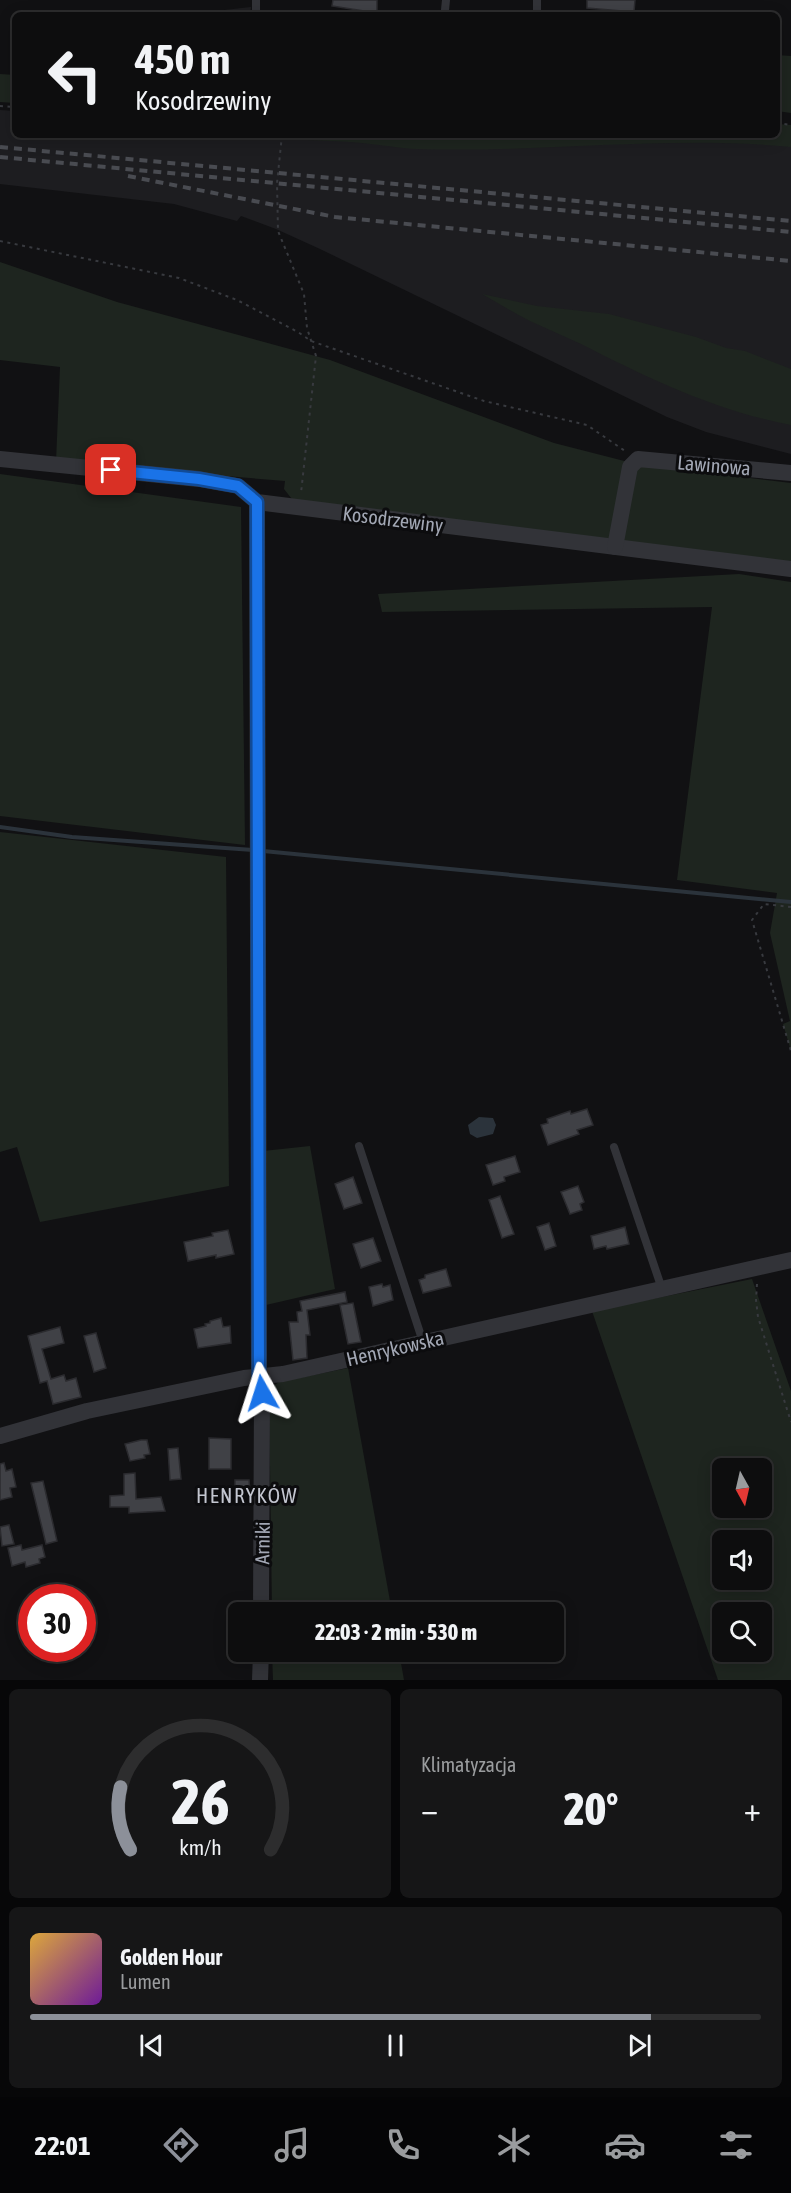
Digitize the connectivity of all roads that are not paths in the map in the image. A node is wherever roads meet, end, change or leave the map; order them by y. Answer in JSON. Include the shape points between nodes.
{"nodes":[{"id":1,"x":446,"y":0,"type":"edge"},
{"id":2,"x":537,"y":0,"type":"edge"},
{"id":3,"x":445,"y":10,"type":"dead end"},
{"id":4,"x":537,"y":12,"type":"dead end"},
{"id":5,"x":0,"y":459,"type":"edge"},
{"id":6,"x":791,"y":472,"type":"edge"},
{"id":7,"x":257,"y":502,"type":"junction"},
{"id":8,"x":615,"y":547,"type":"junction"},
{"id":9,"x":791,"y":569,"type":"edge"},
{"id":10,"x":359,"y":1146,"type":"dead end"},
{"id":11,"x":614,"y":1147,"type":"dead end"},
{"id":12,"x":791,"y":1260,"type":"edge"},
{"id":13,"x":662,"y":1289,"type":"junction"},
{"id":14,"x":423,"y":1342,"type":"junction"},
{"id":15,"x":259,"y":1377,"type":"junction"},
{"id":16,"x":0,"y":1436,"type":"edge"},
{"id":17,"x":261,"y":1602,"type":"edge"},
{"id":18,"x":261,"y":1662,"type":"edge"},
{"id":19,"x":260,"y":1680,"type":"edge"}],
"edges":[{"from":1,"to":3,"type":"lane"},
{"from":2,"to":4,"type":"lane"},
{"from":5,"to":7,"type":"street","name":"Kosodrzewiny","via":[[199,479],[238,486]]},
{"from":6,"to":8,"type":"street","name":"Lawinowa","via":[[638,459],[630,467]]},
{"from":7,"to":8,"type":"street","name":"Kosodrzewiny"},
{"from":7,"to":15,"type":"street","name":"Arniki"},
{"from":8,"to":9,"type":"street","name":"Kosodrzewiny"},
{"from":10,"to":14,"type":"lane"},
{"from":11,"to":13,"type":"lane"},
{"from":12,"to":13,"type":"street","name":"Henrykowska"},
{"from":13,"to":14,"type":"street","name":"Henrykowska"},
{"from":14,"to":15,"type":"street","name":"Henrykowska"},
{"from":15,"to":16,"type":"street","name":"Henrykowska","via":[[87,1411]]},
{"from":15,"to":17,"type":"street","name":"Arniki"},
{"from":18,"to":19,"type":"street"}]}
